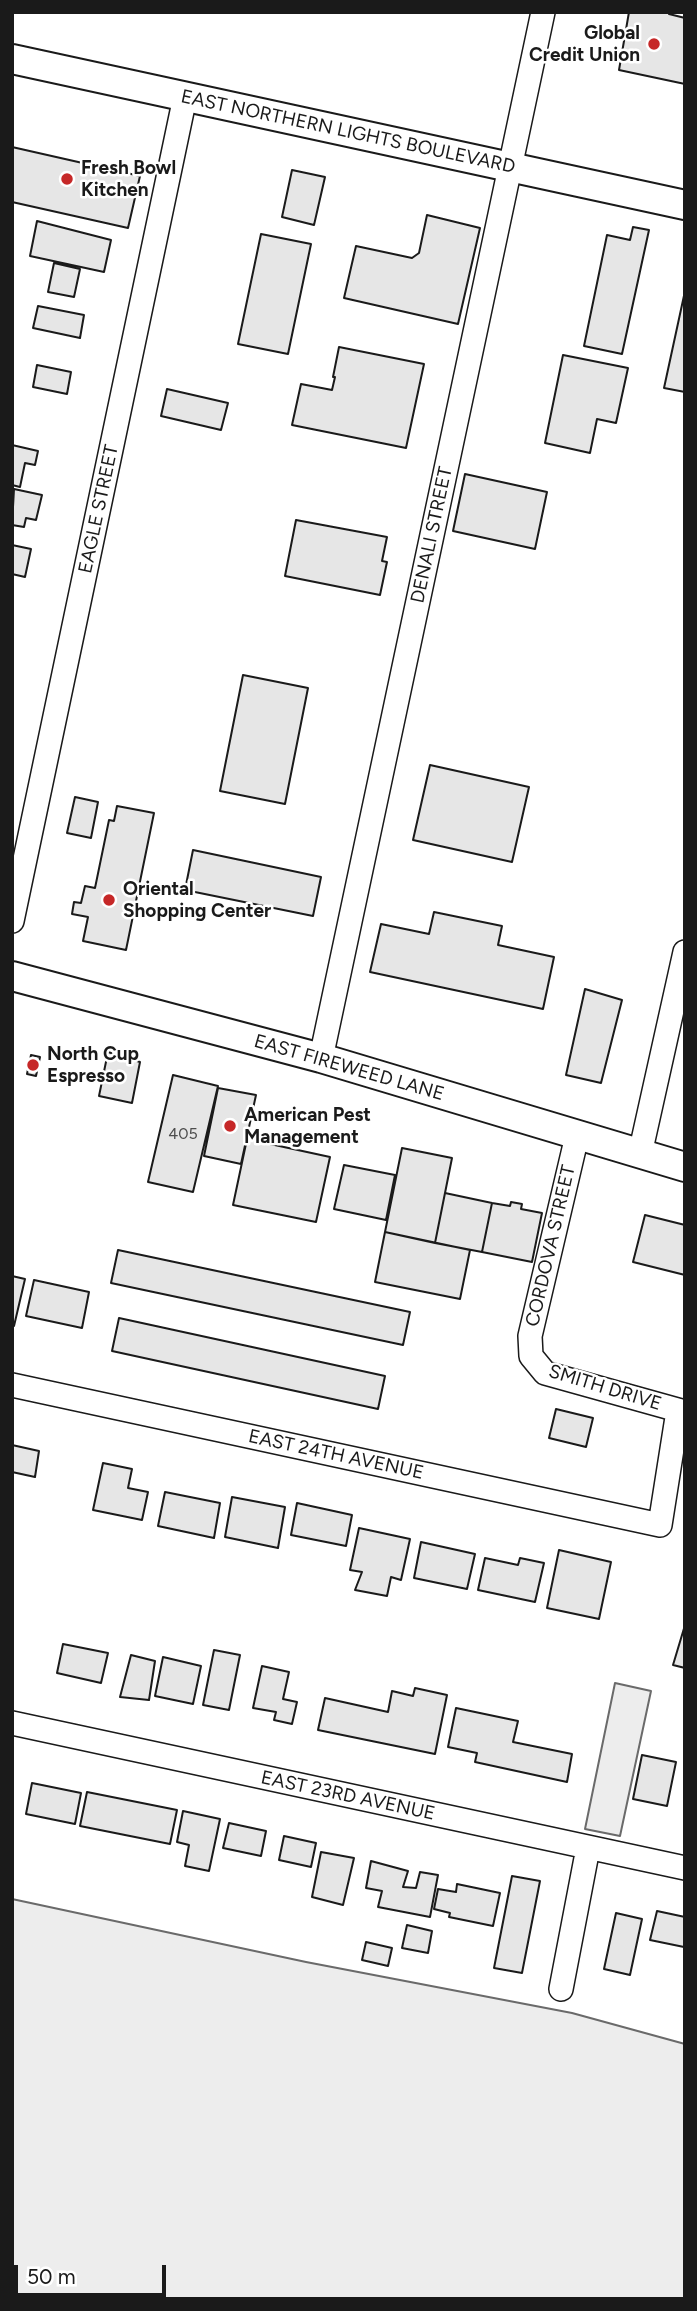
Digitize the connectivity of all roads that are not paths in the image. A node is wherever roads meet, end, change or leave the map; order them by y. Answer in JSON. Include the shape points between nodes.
{"nodes":[{"id":1,"x":543,"y":12,"type":"edge"},
{"id":2,"x":12,"y":59,"type":"edge"},
{"id":3,"x":185,"y":97,"type":"junction"},
{"id":4,"x":510,"y":167,"type":"junction"},
{"id":5,"x":685,"y":205,"type":"edge"},
{"id":6,"x":12,"y":921,"type":"edge"},
{"id":7,"x":685,"y":951,"type":"edge"},
{"id":8,"x":12,"y":976,"type":"edge"},
{"id":9,"x":321,"y":1058,"type":"junction"},
{"id":10,"x":577,"y":1136,"type":"junction"},
{"id":11,"x":640,"y":1154,"type":"junction"},
{"id":12,"x":685,"y":1167,"type":"edge"},
{"id":13,"x":531,"y":1356,"type":"joint"},
{"id":14,"x":12,"y":1385,"type":"edge"},
{"id":15,"x":682,"y":1412,"type":"edge"},
{"id":16,"x":12,"y":1723,"type":"edge"},
{"id":17,"x":589,"y":1848,"type":"junction"},
{"id":18,"x":685,"y":1868,"type":"edge"},
{"id":19,"x":561,"y":1989,"type":"dead end"}],
"edges":[{"from":1,"to":4,"type":"street","name":"DENALI STREET"},
{"from":2,"to":3,"type":"main road","name":"EAST NORTHERN LIGHTS BOULEVARD"},
{"from":3,"to":4,"type":"main road","name":"EAST NORTHERN LIGHTS BOULEVARD"},
{"from":3,"to":6,"type":"street","name":"EAGLE STREET"},
{"from":4,"to":5,"type":"main road","name":"EAST NORTHERN LIGHTS BOULEVARD"},
{"from":4,"to":9,"type":"street","name":"DENALI STREET"},
{"from":7,"to":11,"type":"street"},
{"from":8,"to":9,"type":"main road","name":"EAST FIREWEED LANE"},
{"from":9,"to":10,"type":"main road","name":"EAST FIREWEED LANE"},
{"from":10,"to":11,"type":"main road","name":"EAST FIREWEED LANE"},
{"from":10,"to":13,"type":"street","name":"CORDOVA STREET","via":[[530,1336]]},
{"from":11,"to":12,"type":"main road","name":"EAST FIREWEED LANE"},
{"from":13,"to":15,"type":"street","name":"SMITH DRIVE","via":[[545,1373]]},
{"from":14,"to":15,"type":"street","name":"EAST 24TH AVENUE","via":[[660,1525]]},
{"from":16,"to":17,"type":"street","name":"EAST 23RD AVENUE"},
{"from":17,"to":18,"type":"street","name":"EAST 23RD AVENUE"},
{"from":17,"to":19,"type":"street"}]}
